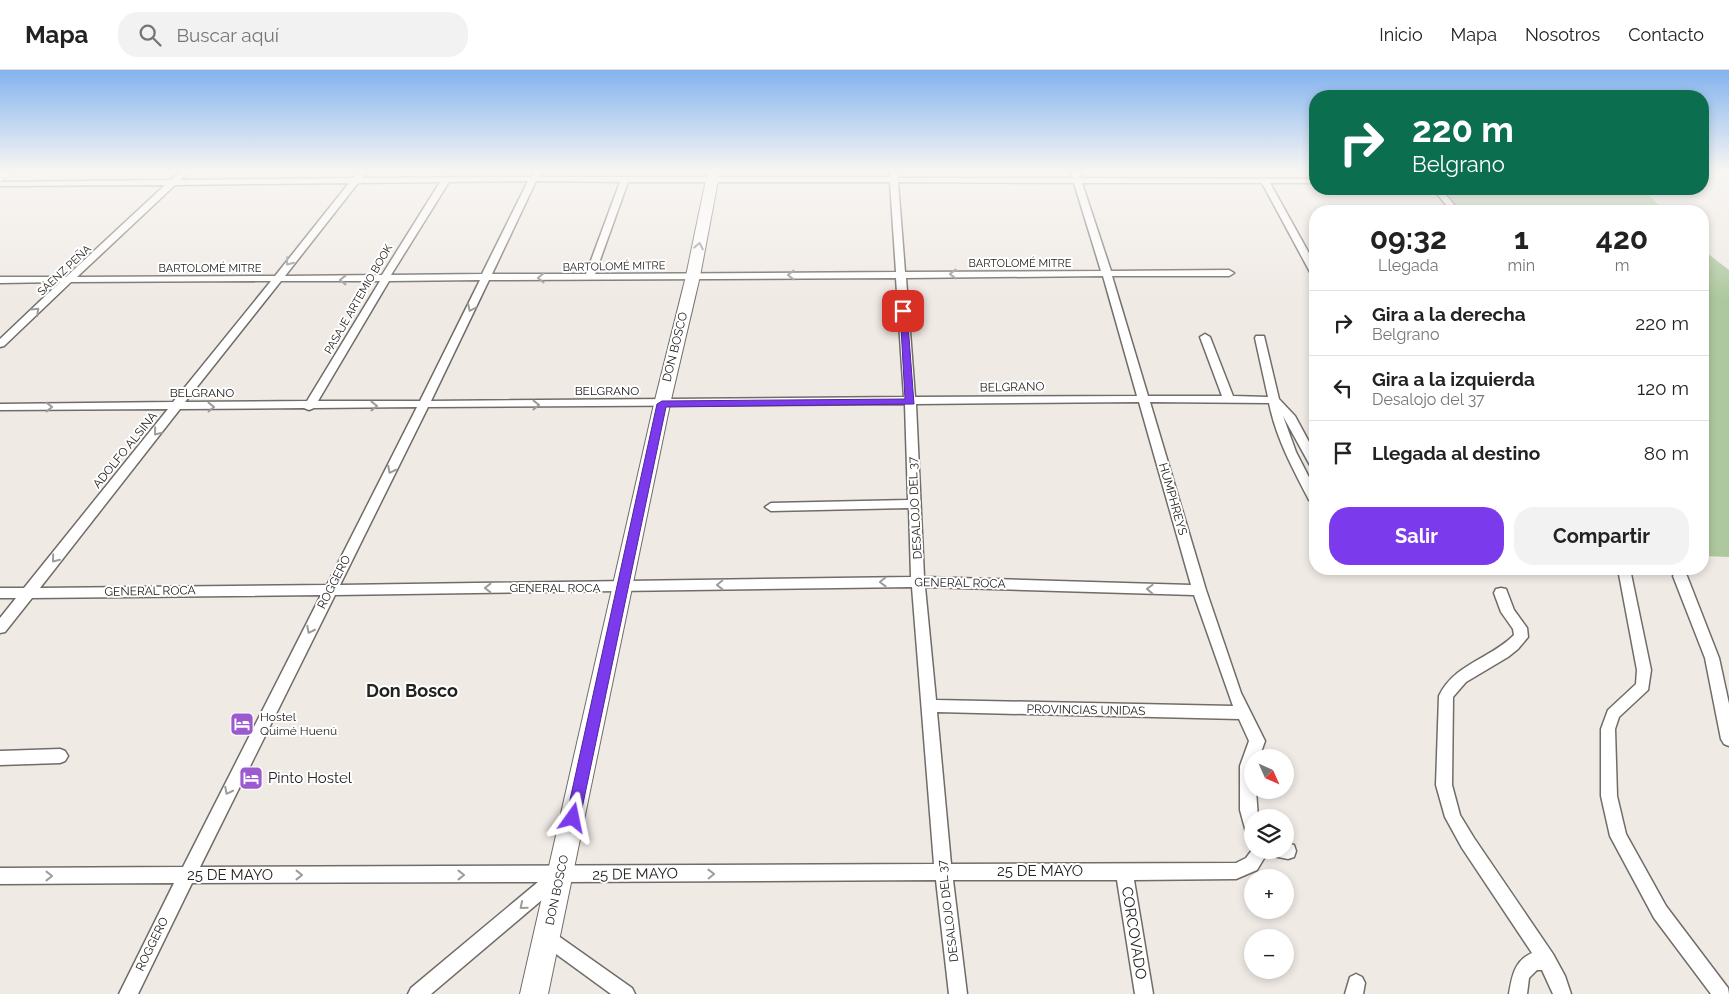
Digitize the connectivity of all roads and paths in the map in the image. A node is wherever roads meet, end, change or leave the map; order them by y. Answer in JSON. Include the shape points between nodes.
{"nodes":[{"id":1,"x":140,"y":213,"type":"edge"},
{"id":2,"x":329,"y":213,"type":"edge"},
{"id":3,"x":425,"y":213,"type":"edge"},
{"id":4,"x":517,"y":213,"type":"edge"},
{"id":5,"x":613,"y":213,"type":"edge"},
{"id":6,"x":705,"y":213,"type":"edge"},
{"id":7,"x":896,"y":213,"type":"edge"},
{"id":8,"x":1088,"y":213,"type":"edge"},
{"id":9,"x":1283,"y":213,"type":"edge"},
{"id":10,"x":1309,"y":261,"type":"edge"},
{"id":11,"x":1229,"y":273,"type":"dead end"},
{"id":12,"x":900,"y":274,"type":"junction"},
{"id":13,"x":1107,"y":274,"type":"junction"},
{"id":14,"x":693,"y":276,"type":"junction"},
{"id":15,"x":590,"y":277,"type":"junction"},
{"id":16,"x":486,"y":278,"type":"junction"},
{"id":17,"x":70,"y":279,"type":"junction"},
{"id":18,"x":385,"y":279,"type":"junction"},
{"id":19,"x":0,"y":280,"type":"edge"},
{"id":20,"x":275,"y":280,"type":"junction"},
{"id":21,"x":1205,"y":337,"type":"dead end"},
{"id":22,"x":1260,"y":338,"type":"dead end"},
{"id":23,"x":0,"y":344,"type":"edge"},
{"id":24,"x":1143,"y":399,"type":"junction"},
{"id":25,"x":1229,"y":400,"type":"junction"},
{"id":26,"x":1274,"y":400,"type":"junction"},
{"id":27,"x":910,"y":402,"type":"junction"},
{"id":28,"x":662,"y":404,"type":"junction"},
{"id":29,"x":423,"y":406,"type":"junction"},
{"id":30,"x":0,"y":407,"type":"edge"},
{"id":31,"x":178,"y":407,"type":"junction"},
{"id":32,"x":309,"y":407,"type":"junction"},
{"id":33,"x":1309,"y":452,"type":"edge"},
{"id":34,"x":1309,"y":488,"type":"edge"},
{"id":35,"x":915,"y":504,"type":"junction"},
{"id":36,"x":771,"y":507,"type":"dead end"},
{"id":37,"x":1625,"y":575,"type":"edge"},
{"id":38,"x":1680,"y":576,"type":"dead end"},
{"id":39,"x":918,"y":582,"type":"junction"},
{"id":40,"x":624,"y":587,"type":"junction"},
{"id":41,"x":330,"y":590,"type":"junction"},
{"id":42,"x":1199,"y":590,"type":"junction"},
{"id":43,"x":28,"y":592,"type":"junction"},
{"id":44,"x":0,"y":593,"type":"edge"},
{"id":45,"x":1501,"y":593,"type":"dead end"},
{"id":46,"x":0,"y":628,"type":"edge"},
{"id":47,"x":930,"y":706,"type":"junction"},
{"id":48,"x":1243,"y":713,"type":"junction"},
{"id":49,"x":1729,"y":739,"type":"edge"},
{"id":50,"x":60,"y":756,"type":"dead end"},
{"id":51,"x":0,"y":758,"type":"edge"},
{"id":52,"x":1248,"y":809,"type":"edge"},
{"id":53,"x":1257,"y":859,"type":"edge"},
{"id":54,"x":943,"y":871,"type":"junction"},
{"id":55,"x":1124,"y":871,"type":"junction"},
{"id":56,"x":186,"y":875,"type":"junction"},
{"id":57,"x":560,"y":875,"type":"junction"},
{"id":58,"x":0,"y":876,"type":"edge"},
{"id":59,"x":546,"y":937,"type":"junction"},
{"id":60,"x":1547,"y":960,"type":"junction"},
{"id":61,"x":128,"y":994,"type":"edge"},
{"id":62,"x":417,"y":994,"type":"edge"},
{"id":63,"x":534,"y":994,"type":"edge"},
{"id":64,"x":626,"y":994,"type":"edge"},
{"id":65,"x":958,"y":994,"type":"edge"},
{"id":66,"x":1144,"y":994,"type":"edge"},
{"id":67,"x":1518,"y":994,"type":"edge"},
{"id":68,"x":1562,"y":994,"type":"edge"},
{"id":69,"x":1722,"y":994,"type":"edge"}],
"edges":[{"from":1,"to":17,"type":"street","name":"SÁENZ PEÑA"},
{"from":2,"to":20,"type":"street","name":"ADOLFO ALSINA","one_way":true},
{"from":3,"to":18,"type":"street","name":"PASAJE ARTEMIO BOOK"},
{"from":4,"to":16,"type":"street","name":"ROGGERO"},
{"from":5,"to":15,"type":"street"},
{"from":14,"to":6,"type":"street","name":"DON BOSCO","one_way":true},
{"from":7,"to":12,"type":"street","name":"DESALOJO DEL 37"},
{"from":8,"to":13,"type":"street","name":"HUMPHREYS"},
{"from":9,"to":10,"type":"street"},
{"from":11,"to":13,"type":"street","name":"BARTOLOMÉ MITRE"},
{"from":13,"to":12,"type":"street","name":"BARTOLOMÉ MITRE","one_way":true},
{"from":12,"to":14,"type":"street","name":"BARTOLOMÉ MITRE","one_way":true},
{"from":12,"to":27,"type":"street","name":"DESALOJO DEL 37"},
{"from":13,"to":24,"type":"street","name":"HUMPHREYS"},
{"from":14,"to":15,"type":"street","name":"BARTOLOMÉ MITRE"},
{"from":14,"to":28,"type":"street","name":"DON BOSCO"},
{"from":15,"to":16,"type":"street","name":"BARTOLOMÉ MITRE","one_way":true},
{"from":16,"to":18,"type":"street","name":"BARTOLOMÉ MITRE"},
{"from":16,"to":29,"type":"street","name":"ROGGERO","one_way":true},
{"from":17,"to":19,"type":"street","name":"BARTOLOMÉ MITRE"},
{"from":17,"to":20,"type":"street","name":"BARTOLOMÉ MITRE"},
{"from":23,"to":17,"type":"street","name":"SÁENZ PEÑA","one_way":true},
{"from":18,"to":20,"type":"street","name":"BARTOLOMÉ MITRE","one_way":true},
{"from":18,"to":32,"type":"street","name":"PASAJE ARTEMIO BOOK"},
{"from":20,"to":31,"type":"street","name":"ADOLFO ALSINA"},
{"from":21,"to":25,"type":"street"},
{"from":22,"to":26,"type":"street"},
{"from":24,"to":25,"type":"street","name":"BELGRANO"},
{"from":24,"to":27,"type":"street","name":"BELGRANO"},
{"from":24,"to":42,"type":"street","name":"HUMPHREYS"},
{"from":25,"to":26,"type":"street","name":"BELGRANO"},
{"from":26,"to":33,"type":"street","via":[[1292,418]]},
{"from":26,"to":34,"type":"street","via":[[1275,412]]},
{"from":27,"to":28,"type":"street","name":"BELGRANO"},
{"from":27,"to":35,"type":"street","name":"DESALOJO DEL 37"},
{"from":29,"to":28,"type":"street","name":"BELGRANO","one_way":true},
{"from":28,"to":40,"type":"street","name":"DON BOSCO"},
{"from":32,"to":29,"type":"street","name":"BELGRANO","one_way":true},
{"from":29,"to":41,"type":"street","name":"ROGGERO","one_way":true},
{"from":30,"to":31,"type":"street","name":"BELGRANO","one_way":true},
{"from":31,"to":32,"type":"street","name":"BELGRANO","one_way":true},
{"from":31,"to":43,"type":"street","name":"ADOLFO ALSINA","one_way":true},
{"from":35,"to":36,"type":"street"},
{"from":35,"to":39,"type":"street","name":"DESALOJO DEL 37"},
{"from":37,"to":69,"type":"street","via":[[1644,670],[1643,686],[1613,714],[1608,729],[1611,804],[1618,836],[1660,912]]},
{"from":38,"to":49,"type":"street","via":[[1712,658]]},
{"from":39,"to":40,"type":"street","name":"GENERAL ROCA","one_way":true},
{"from":42,"to":39,"type":"street","name":"GENERAL ROCA","one_way":true},
{"from":39,"to":47,"type":"street","name":"DESALOJO DEL 37"},
{"from":40,"to":41,"type":"street","name":"GENERAL ROCA","one_way":true},
{"from":40,"to":57,"type":"street","name":"DON BOSCO"},
{"from":41,"to":43,"type":"street","name":"GENERAL ROCA"},
{"from":41,"to":56,"type":"street","name":"ROGGERO","one_way":true},
{"from":42,"to":48,"type":"street","name":"HUMPHREYS"},
{"from":43,"to":44,"type":"street","name":"GENERAL ROCA"},
{"from":43,"to":46,"type":"street","name":"ADOLFO ALSINA"},
{"from":45,"to":60,"type":"street","via":[[1508,612],[1520,628],[1520,637],[1506,651],[1450,686],[1446,696],[1444,785],[1453,817],[1468,843]]},
{"from":47,"to":48,"type":"street","name":"PROVINCIAS UNIDAS"},
{"from":47,"to":54,"type":"street","name":"DESALOJO DEL 37"},
{"from":48,"to":52,"type":"street","name":"HUMPHREYS","via":[[1257,741],[1248,766]]},
{"from":50,"to":51,"type":"street"},
{"from":53,"to":55,"type":"street","name":"25 DE MAYO","via":[[1249,867],[1236,871]]},
{"from":54,"to":55,"type":"street","name":"25 DE MAYO"},
{"from":57,"to":54,"type":"street","name":"25 DE MAYO","one_way":true},
{"from":54,"to":65,"type":"street","name":"DESALOJO DEL 37"},
{"from":55,"to":66,"type":"street","name":"CORCOVADO"},
{"from":56,"to":57,"type":"street","name":"25 DE MAYO","one_way":true},
{"from":58,"to":56,"type":"street","name":"25 DE MAYO","one_way":true},
{"from":56,"to":61,"type":"street","name":"ROGGERO"},
{"from":57,"to":59,"type":"street","name":"DON BOSCO"},
{"from":57,"to":62,"type":"street","one_way":true},
{"from":59,"to":63,"type":"street","name":"DON BOSCO"},
{"from":59,"to":64,"type":"street"},
{"from":60,"to":67,"type":"street","via":[[1532,962],[1521,974]]},
{"from":60,"to":68,"type":"street"}]}
